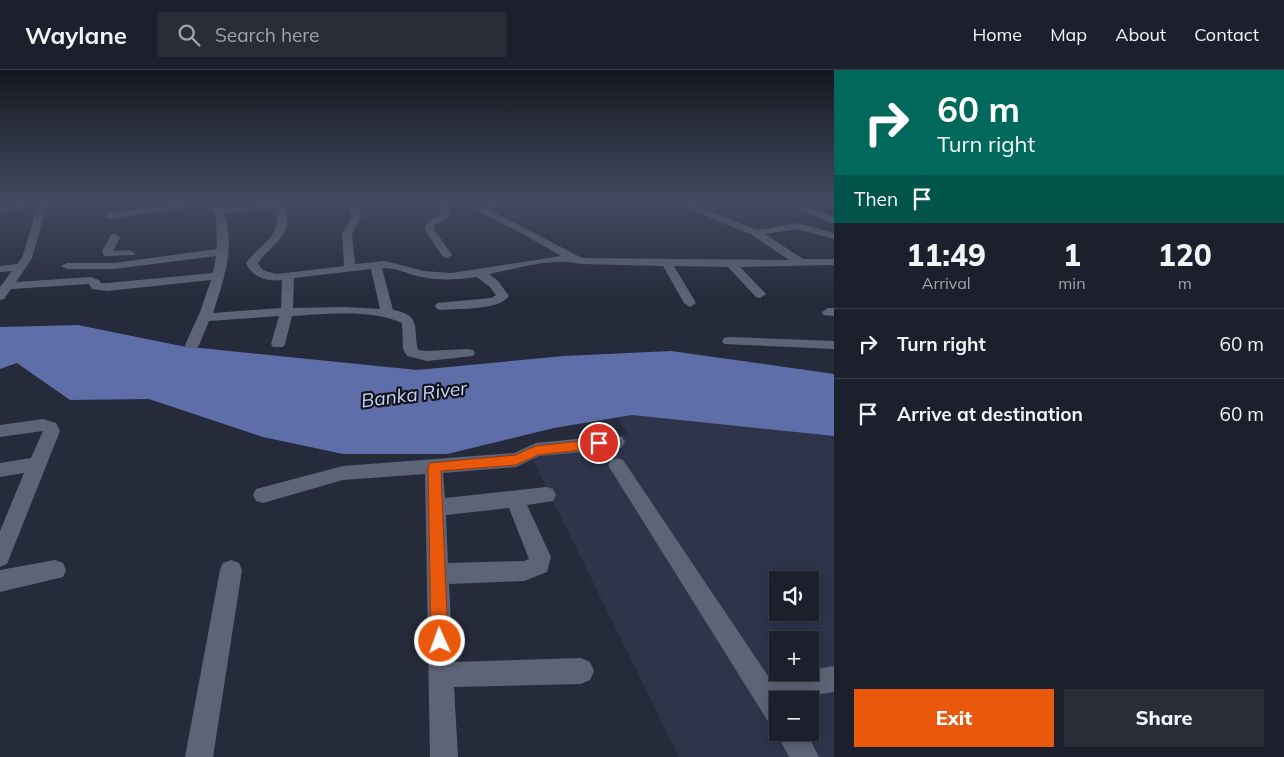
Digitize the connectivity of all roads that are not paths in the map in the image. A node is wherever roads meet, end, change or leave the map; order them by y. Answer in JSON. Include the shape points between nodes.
{"nodes":[{"id":1,"x":36,"y":233,"type":"edge"},
{"id":2,"x":222,"y":233,"type":"edge"},
{"id":3,"x":280,"y":233,"type":"edge"},
{"id":4,"x":348,"y":233,"type":"edge"},
{"id":5,"x":432,"y":233,"type":"edge"},
{"id":6,"x":530,"y":233,"type":"edge"},
{"id":7,"x":756,"y":233,"type":"edge"},
{"id":8,"x":115,"y":237,"type":"dead end"},
{"id":9,"x":223,"y":247,"type":"junction"},
{"id":10,"x":447,"y":255,"type":"dead end"},
{"id":11,"x":572,"y":258,"type":"junction"},
{"id":12,"x":666,"y":261,"type":"junction"},
{"id":13,"x":730,"y":263,"type":"junction"},
{"id":14,"x":801,"y":263,"type":"junction"},
{"id":15,"x":834,"y":263,"type":"edge"},
{"id":16,"x":21,"y":266,"type":"junction"},
{"id":17,"x":67,"y":266,"type":"dead end"},
{"id":18,"x":376,"y":266,"type":"junction"},
{"id":19,"x":0,"y":269,"type":"edge"},
{"id":20,"x":350,"y":269,"type":"junction"},
{"id":21,"x":481,"y":274,"type":"junction"},
{"id":22,"x":217,"y":276,"type":"junction"},
{"id":23,"x":288,"y":276,"type":"junction"},
{"id":24,"x":4,"y":291,"type":"edge"},
{"id":25,"x":760,"y":294,"type":"dead end"},
{"id":26,"x":690,"y":303,"type":"dead end"},
{"id":27,"x":441,"y":306,"type":"dead end"},
{"id":28,"x":288,"y":313,"type":"junction"},
{"id":29,"x":387,"y":313,"type":"junction"},
{"id":30,"x":205,"y":317,"type":"junction"},
{"id":31,"x":729,"y":341,"type":"dead end"},
{"id":32,"x":278,"y":344,"type":"dead end"},
{"id":33,"x":834,"y":345,"type":"edge"},
{"id":34,"x":192,"y":346,"type":"dead end"},
{"id":35,"x":468,"y":353,"type":"dead end"},
{"id":36,"x":0,"y":431,"type":"edge"},
{"id":37,"x":616,"y":442,"type":"dead end"},
{"id":38,"x":37,"y":464,"type":"junction"},
{"id":39,"x":617,"y":465,"type":"dead end"},
{"id":40,"x":434,"y":467,"type":"junction"},
{"id":41,"x":0,"y":470,"type":"edge"},
{"id":42,"x":263,"y":495,"type":"dead end"},
{"id":43,"x":546,"y":495,"type":"dead end"},
{"id":44,"x":515,"y":499,"type":"junction"},
{"id":45,"x":435,"y":508,"type":"junction"},
{"id":46,"x":0,"y":557,"type":"edge"},
{"id":47,"x":55,"y":570,"type":"dead end"},
{"id":48,"x":231,"y":570,"type":"dead end"},
{"id":49,"x":438,"y":574,"type":"junction"},
{"id":50,"x":0,"y":581,"type":"edge"},
{"id":51,"x":581,"y":670,"type":"dead end"},
{"id":52,"x":441,"y":675,"type":"junction"},
{"id":53,"x":834,"y":679,"type":"edge"},
{"id":54,"x":762,"y":690,"type":"junction"},
{"id":55,"x":769,"y":700,"type":"edge"},
{"id":56,"x":795,"y":741,"type":"edge"},
{"id":57,"x":199,"y":757,"type":"edge"},
{"id":58,"x":444,"y":757,"type":"edge"},
{"id":59,"x":805,"y":757,"type":"edge"}],
"edges":[{"from":1,"to":16,"type":"street"},
{"from":2,"to":9,"type":"street"},
{"from":3,"to":23,"type":"street","via":[[252,263],[255,270],[264,275]]},
{"from":4,"to":20,"type":"street"},
{"from":5,"to":10,"type":"street"},
{"from":6,"to":11,"type":"street"},
{"from":7,"to":14,"type":"street"},
{"from":8,"to":9,"type":"street","via":[[108,254]]},
{"from":9,"to":17,"type":"street","via":[[114,266]]},
{"from":9,"to":22,"type":"street"},
{"from":11,"to":12,"type":"street","via":[[591,262]]},
{"from":11,"to":21,"type":"street","via":[[529,263]]},
{"from":12,"to":13,"type":"street"},
{"from":12,"to":26,"type":"street"},
{"from":13,"to":14,"type":"street"},
{"from":13,"to":25,"type":"street"},
{"from":14,"to":15,"type":"street"},
{"from":16,"to":19,"type":"street"},
{"from":16,"to":24,"type":"street"},
{"from":18,"to":20,"type":"street"},
{"from":18,"to":21,"type":"street","via":[[397,265],[431,276]]},
{"from":18,"to":29,"type":"street"},
{"from":20,"to":23,"type":"street"},
{"from":21,"to":27,"type":"street","via":[[503,296],[498,300]]},
{"from":22,"to":24,"type":"street","via":[[107,286],[96,286],[91,280]]},
{"from":22,"to":30,"type":"street"},
{"from":23,"to":28,"type":"street"},
{"from":28,"to":29,"type":"street","via":[[345,310]]},
{"from":28,"to":30,"type":"street"},
{"from":28,"to":32,"type":"street"},
{"from":29,"to":35,"type":"street","via":[[408,320],[412,353],[428,356]]},
{"from":30,"to":34,"type":"street"},
{"from":31,"to":33,"type":"street"},
{"from":36,"to":38,"type":"street","via":[[43,425],[50,427],[51,437]]},
{"from":37,"to":40,"type":"street","via":[[542,449],[516,460]]},
{"from":38,"to":41,"type":"street"},
{"from":38,"to":46,"type":"street"},
{"from":39,"to":54,"type":"street"},
{"from":40,"to":42,"type":"street","via":[[343,473]]},
{"from":40,"to":45,"type":"street"},
{"from":43,"to":44,"type":"street"},
{"from":44,"to":45,"type":"street"},
{"from":44,"to":49,"type":"street","via":[[540,557],[539,565],[524,571]]},
{"from":45,"to":49,"type":"street"},
{"from":47,"to":50,"type":"street"},
{"from":48,"to":57,"type":"street"},
{"from":49,"to":52,"type":"street"},
{"from":51,"to":52,"type":"street"},
{"from":52,"to":58,"type":"street"},
{"from":53,"to":54,"type":"street"},
{"from":54,"to":55,"type":"street"},
{"from":56,"to":59,"type":"street"}]}
